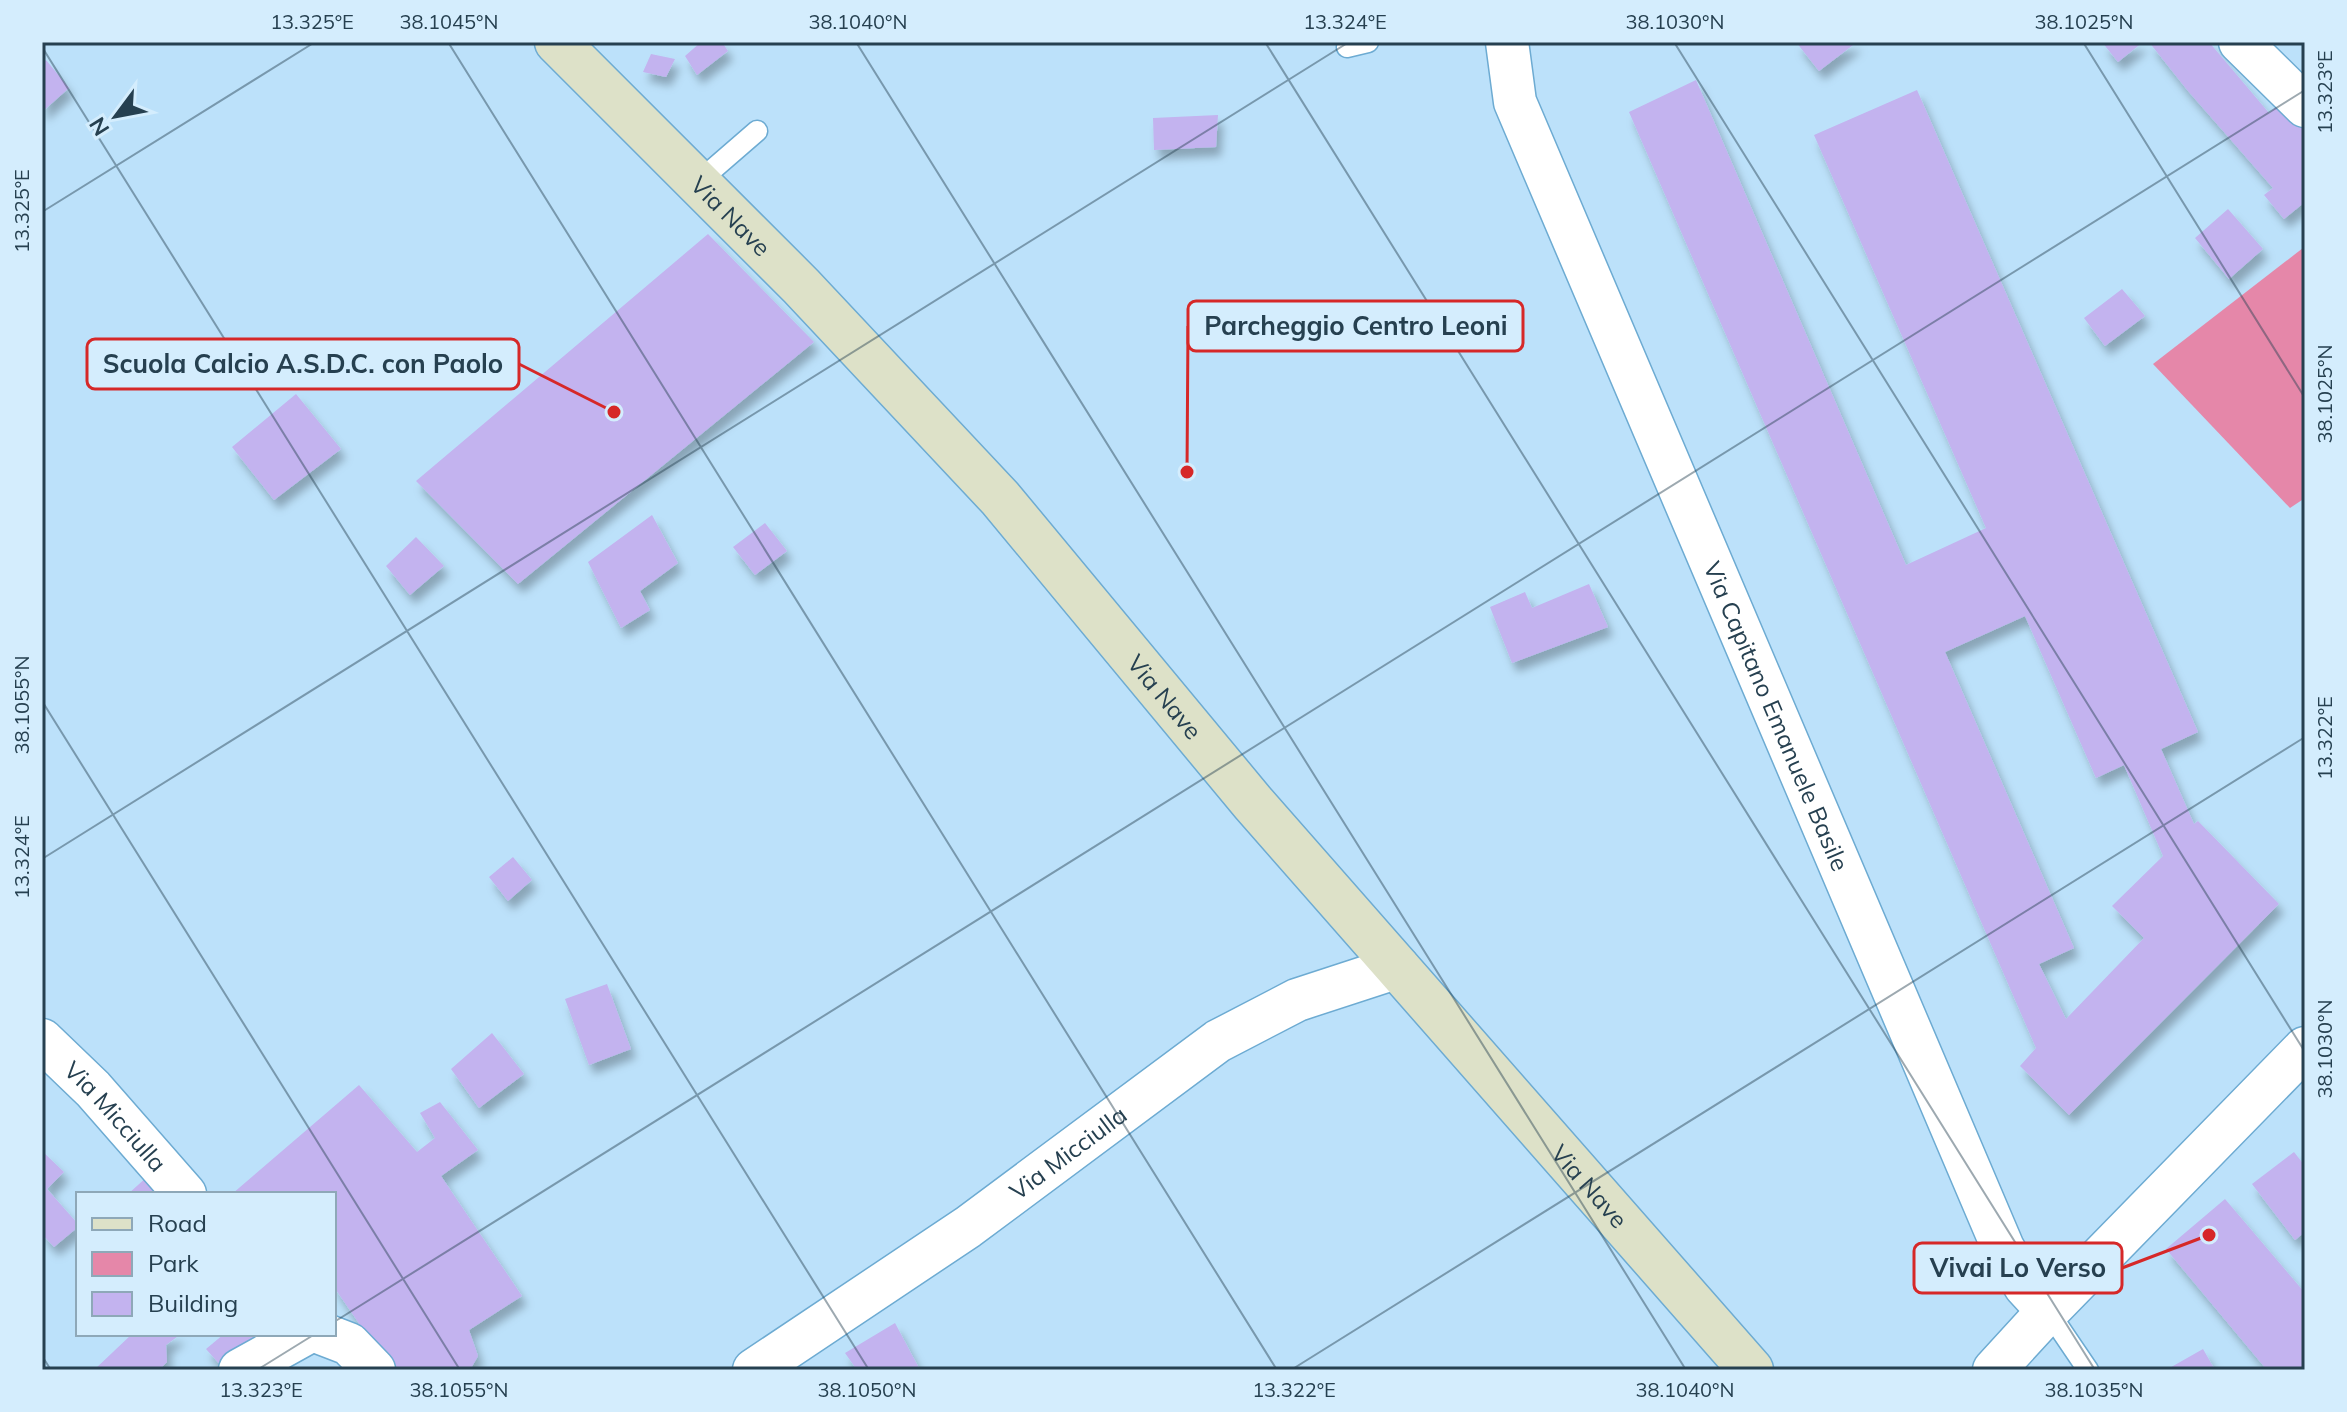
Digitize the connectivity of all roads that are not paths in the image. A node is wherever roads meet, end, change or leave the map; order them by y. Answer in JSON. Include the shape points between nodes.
{"nodes":[{"id":1,"x":557,"y":42,"type":"edge"},
{"id":2,"x":1368,"y":42,"type":"edge"},
{"id":3,"x":1507,"y":42,"type":"edge"},
{"id":4,"x":2240,"y":42,"type":"edge"},
{"id":5,"x":1347,"y":47,"type":"dead end"},
{"id":6,"x":2305,"y":106,"type":"edge"},
{"id":7,"x":757,"y":131,"type":"dead end"},
{"id":8,"x":697,"y":183,"type":"junction"},
{"id":9,"x":1398,"y":967,"type":"junction"},
{"id":10,"x":42,"y":1040,"type":"edge"},
{"id":11,"x":2305,"y":1048,"type":"edge"},
{"id":12,"x":183,"y":1192,"type":"edge"},
{"id":13,"x":2048,"y":1311,"type":"junction"},
{"id":14,"x":304,"y":1336,"type":"edge"},
{"id":15,"x":311,"y":1336,"type":"edge"},
{"id":16,"x":240,"y":1370,"type":"edge"},
{"id":17,"x":374,"y":1370,"type":"edge"},
{"id":18,"x":754,"y":1370,"type":"edge"},
{"id":19,"x":1751,"y":1370,"type":"edge"},
{"id":20,"x":1994,"y":1370,"type":"edge"},
{"id":21,"x":2088,"y":1370,"type":"edge"}],
"edges":[{"from":1,"to":8,"type":"street","name":"Via Nave"},
{"from":2,"to":5,"type":"lane"},
{"from":3,"to":13,"type":"street","name":"Via Capitano Emanuele Basile","via":[[1515,102],[1984,1204],[2025,1286]]},
{"from":4,"to":6,"type":"street"},
{"from":7,"to":8,"type":"lane"},
{"from":8,"to":9,"type":"street","name":"Via Nave","via":[[1000,498],[1253,803]]},
{"from":9,"to":18,"type":"street","name":"Via Micciulla","via":[[1297,1000],[1218,1041],[968,1227]]},
{"from":9,"to":19,"type":"street","name":"Via Nave"},
{"from":10,"to":12,"type":"street","name":"Via Micciulla","via":[[93,1089]]},
{"from":11,"to":13,"type":"street"},
{"from":13,"to":20,"type":"street"},
{"from":13,"to":21,"type":"lane","name":"Via Capitano Emanuele Basile"},
{"from":14,"to":16,"type":"street"},
{"from":15,"to":17,"type":"street","via":[[349,1344]]}]}
